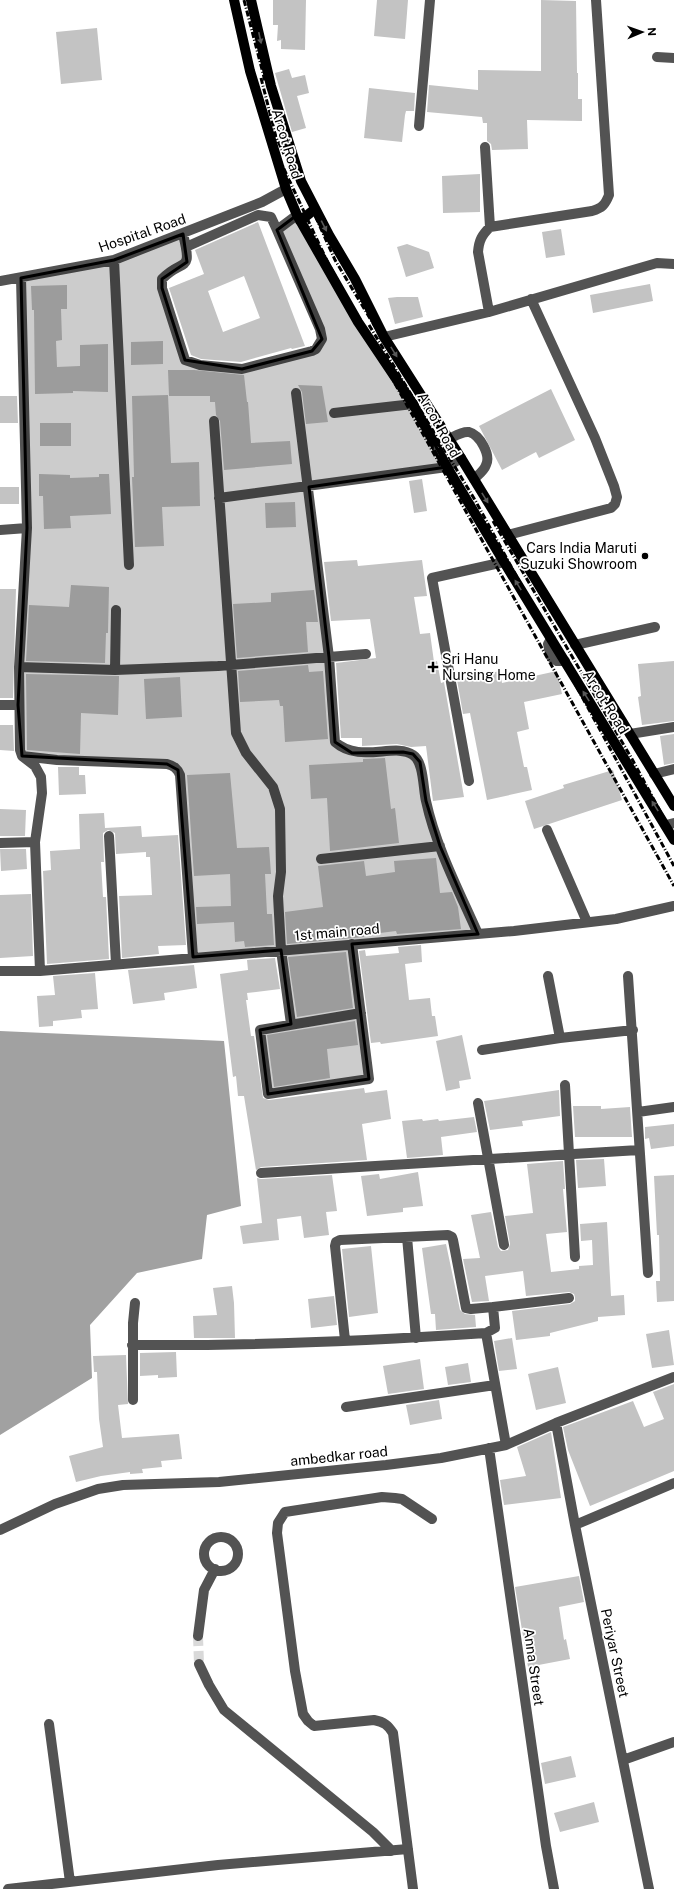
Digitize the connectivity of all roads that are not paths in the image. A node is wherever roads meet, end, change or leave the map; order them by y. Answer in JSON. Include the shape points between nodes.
{"nodes":[{"id":1,"x":234,"y":0,"type":"edge"},
{"id":2,"x":252,"y":0,"type":"edge"},
{"id":3,"x":430,"y":0,"type":"edge"},
{"id":4,"x":596,"y":0,"type":"edge"},
{"id":5,"x":657,"y":57,"type":"dead end"},
{"id":6,"x":674,"y":58,"type":"edge"},
{"id":7,"x":419,"y":126,"type":"dead end"},
{"id":8,"x":485,"y":147,"type":"dead end"},
{"id":9,"x":286,"y":189,"type":"junction"},
{"id":10,"x":316,"y":209,"type":"junction"},
{"id":11,"x":298,"y":218,"type":"junction"},
{"id":12,"x":490,"y":227,"type":"junction"},
{"id":13,"x":277,"y":230,"type":"junction"},
{"id":14,"x":183,"y":234,"type":"junction"},
{"id":15,"x":186,"y":247,"type":"junction"},
{"id":16,"x":114,"y":260,"type":"junction"},
{"id":17,"x":674,"y":264,"type":"edge"},
{"id":18,"x":21,"y":278,"type":"junction"},
{"id":19,"x":0,"y":281,"type":"edge"},
{"id":20,"x":531,"y":299,"type":"junction"},
{"id":21,"x":489,"y":312,"type":"junction"},
{"id":22,"x":384,"y":337,"type":"junction"},
{"id":23,"x":296,"y":393,"type":"dead end"},
{"id":24,"x":413,"y":404,"type":"junction"},
{"id":25,"x":334,"y":413,"type":"dead end"},
{"id":26,"x":214,"y":421,"type":"dead end"},
{"id":27,"x":449,"y":439,"type":"junction"},
{"id":28,"x":461,"y":458,"type":"junction"},
{"id":29,"x":447,"y":467,"type":"junction"},
{"id":30,"x":474,"y":479,"type":"junction"},
{"id":31,"x":308,"y":487,"type":"junction"},
{"id":32,"x":219,"y":498,"type":"junction"},
{"id":33,"x":27,"y":528,"type":"junction"},
{"id":34,"x":0,"y":530,"type":"edge"},
{"id":35,"x":508,"y":535,"type":"junction"},
{"id":36,"x":504,"y":562,"type":"junction"},
{"id":37,"x":129,"y":565,"type":"dead end"},
{"id":38,"x":116,"y":610,"type":"dead end"},
{"id":39,"x":655,"y":627,"type":"dead end"},
{"id":40,"x":575,"y":645,"type":"junction"},
{"id":41,"x":366,"y":654,"type":"dead end"},
{"id":42,"x":329,"y":657,"type":"junction"},
{"id":43,"x":232,"y":665,"type":"junction"},
{"id":44,"x":19,"y":667,"type":"junction"},
{"id":45,"x":115,"y":670,"type":"junction"},
{"id":46,"x":0,"y":705,"type":"edge"},
{"id":47,"x":18,"y":705,"type":"junction"},
{"id":48,"x":674,"y":727,"type":"edge"},
{"id":49,"x":630,"y":734,"type":"junction"},
{"id":50,"x":22,"y":756,"type":"junction"},
{"id":51,"x":645,"y":759,"type":"junction"},
{"id":52,"x":632,"y":769,"type":"junction"},
{"id":53,"x":674,"y":770,"type":"edge"},
{"id":54,"x":654,"y":774,"type":"junction"},
{"id":55,"x":469,"y":781,"type":"dead end"},
{"id":56,"x":674,"y":806,"type":"edge"},
{"id":57,"x":670,"y":824,"type":"edge"},
{"id":58,"x":547,"y":830,"type":"dead end"},
{"id":59,"x":109,"y":836,"type":"dead end"},
{"id":60,"x":674,"y":840,"type":"edge"},
{"id":61,"x":35,"y":842,"type":"junction"},
{"id":62,"x":0,"y":843,"type":"edge"},
{"id":63,"x":440,"y":846,"type":"junction"},
{"id":64,"x":322,"y":858,"type":"dead end"},
{"id":65,"x":674,"y":906,"type":"edge"},
{"id":66,"x":587,"y":922,"type":"junction"},
{"id":67,"x":478,"y":934,"type":"junction"},
{"id":68,"x":352,"y":944,"type":"junction"},
{"id":69,"x":281,"y":950,"type":"junction"},
{"id":70,"x":193,"y":957,"type":"junction"},
{"id":71,"x":116,"y":964,"type":"junction"},
{"id":72,"x":0,"y":971,"type":"edge"},
{"id":73,"x":40,"y":971,"type":"junction"},
{"id":74,"x":548,"y":976,"type":"dead end"},
{"id":75,"x":628,"y":976,"type":"dead end"},
{"id":76,"x":361,"y":1013,"type":"junction"},
{"id":77,"x":291,"y":1024,"type":"junction"},
{"id":78,"x":633,"y":1030,"type":"junction"},
{"id":79,"x":560,"y":1038,"type":"junction"},
{"id":80,"x":482,"y":1050,"type":"dead end"},
{"id":81,"x":565,"y":1085,"type":"dead end"},
{"id":82,"x":478,"y":1103,"type":"dead end"},
{"id":83,"x":674,"y":1106,"type":"edge"},
{"id":84,"x":638,"y":1112,"type":"junction"},
{"id":85,"x":639,"y":1150,"type":"junction"},
{"id":86,"x":568,"y":1154,"type":"junction"},
{"id":87,"x":489,"y":1158,"type":"junction"},
{"id":88,"x":261,"y":1173,"type":"dead end"},
{"id":89,"x":407,"y":1237,"type":"junction"},
{"id":90,"x":504,"y":1245,"type":"dead end"},
{"id":91,"x":575,"y":1257,"type":"dead end"},
{"id":92,"x":648,"y":1273,"type":"dead end"},
{"id":93,"x":569,"y":1298,"type":"dead end"},
{"id":94,"x":136,"y":1303,"type":"dead end"},
{"id":95,"x":493,"y":1306,"type":"junction"},
{"id":96,"x":486,"y":1333,"type":"junction"},
{"id":97,"x":416,"y":1338,"type":"junction"},
{"id":98,"x":345,"y":1340,"type":"junction"},
{"id":99,"x":132,"y":1345,"type":"junction"},
{"id":100,"x":674,"y":1377,"type":"edge"},
{"id":101,"x":495,"y":1385,"type":"junction"},
{"id":102,"x":133,"y":1400,"type":"dead end"},
{"id":103,"x":346,"y":1407,"type":"dead end"},
{"id":104,"x":556,"y":1423,"type":"junction"},
{"id":105,"x":506,"y":1445,"type":"junction"},
{"id":106,"x":489,"y":1448,"type":"junction"},
{"id":107,"x":674,"y":1484,"type":"edge"},
{"id":108,"x":432,"y":1519,"type":"dead end"},
{"id":109,"x":575,"y":1525,"type":"junction"},
{"id":110,"x":0,"y":1530,"type":"edge"},
{"id":111,"x":215,"y":1569,"type":"dead end"},
{"id":112,"x":198,"y":1636,"type":"tunnel mouth"},
{"id":113,"x":199,"y":1664,"type":"tunnel mouth"},
{"id":114,"x":49,"y":1724,"type":"dead end"},
{"id":115,"x":674,"y":1742,"type":"edge"},
{"id":116,"x":623,"y":1760,"type":"junction"},
{"id":117,"x":408,"y":1850,"type":"junction"},
{"id":118,"x":392,"y":1851,"type":"junction"},
{"id":119,"x":70,"y":1882,"type":"junction"},
{"id":120,"x":8,"y":1889,"type":"edge"},
{"id":121,"x":413,"y":1889,"type":"edge"},
{"id":122,"x":554,"y":1889,"type":"edge"},
{"id":123,"x":649,"y":1889,"type":"edge"}],
"edges":[{"from":1,"to":9,"type":"main road","name":"Arcot Road","via":[[250,71]]},
{"from":2,"to":10,"type":"main road","name":"Arcot Road","one_way":true,"via":[[275,101],[301,182]]},
{"from":3,"to":7,"type":"street"},
{"from":4,"to":12,"type":"street","via":[[609,195],[606,202],[602,208],[592,211]]},
{"from":5,"to":6,"type":"street"},
{"from":8,"to":12,"type":"street"},
{"from":9,"to":11,"type":"main road","name":"Arcot Road"},
{"from":9,"to":14,"type":"street","name":"Hospital Road","via":[[262,202]]},
{"from":10,"to":11,"type":"main road"},
{"from":10,"to":22,"type":"main road","name":"Arcot Road","one_way":true},
{"from":11,"to":13,"type":"street"},
{"from":11,"to":24,"type":"main road","name":"Arcot Road","via":[[358,322]]},
{"from":12,"to":21,"type":"street","via":[[482,235],[478,252]]},
{"from":13,"to":15,"type":"street","via":[[271,217],[258,215]]},
{"from":13,"to":15,"type":"street","via":[[322,339],[312,351],[242,369],[200,365],[185,360],[162,288],[162,279],[168,272],[182,267],[186,262]]},
{"from":14,"to":15,"type":"street"},
{"from":14,"to":16,"type":"street","name":"Hospital Road"},
{"from":16,"to":18,"type":"street","name":"Hospital Road"},
{"from":16,"to":37,"type":"street"},
{"from":17,"to":20,"type":"street","via":[[657,263]]},
{"from":18,"to":19,"type":"street","name":"Hospital Road"},
{"from":18,"to":33,"type":"street"},
{"from":20,"to":21,"type":"street"},
{"from":20,"to":35,"type":"street","via":[[594,438],[617,497],[612,508]]},
{"from":21,"to":22,"type":"street"},
{"from":22,"to":27,"type":"main road","name":"Arcot Road","one_way":true},
{"from":23,"to":31,"type":"street"},
{"from":24,"to":25,"type":"street"},
{"from":29,"to":24,"type":"main road","name":"Arcot Road","one_way":true},
{"from":26,"to":32,"type":"street"},
{"from":27,"to":28,"type":"main road","name":"Arcot Road"},
{"from":27,"to":30,"type":"street","via":[[468,432],[476,436],[480,442],[487,454],[487,465]]},
{"from":28,"to":29,"type":"street"},
{"from":28,"to":30,"type":"main road","name":"Arcot Road"},
{"from":29,"to":31,"type":"street"},
{"from":29,"to":36,"type":"main road","name":"Arcot Road"},
{"from":30,"to":35,"type":"main road","name":"Arcot Road","one_way":true},
{"from":31,"to":32,"type":"street"},
{"from":31,"to":42,"type":"street"},
{"from":32,"to":43,"type":"street"},
{"from":33,"to":34,"type":"street"},
{"from":33,"to":44,"type":"street"},
{"from":35,"to":40,"type":"main road","name":"Arcot Road"},
{"from":52,"to":36,"type":"main road","name":"Arcot Road","one_way":true},
{"from":36,"to":55,"type":"street","via":[[432,578]]},
{"from":38,"to":45,"type":"street"},
{"from":39,"to":40,"type":"street"},
{"from":40,"to":49,"type":"main road","name":"Arcot Road"},
{"from":41,"to":42,"type":"street"},
{"from":42,"to":43,"type":"street"},
{"from":42,"to":63,"type":"street","via":[[335,742],[352,753],[413,754],[420,762],[426,801]]},
{"from":43,"to":45,"type":"street"},
{"from":43,"to":69,"type":"street","via":[[236,733],[246,754],[273,787],[280,809],[281,872],[278,896]]},
{"from":44,"to":45,"type":"street"},
{"from":44,"to":47,"type":"street"},
{"from":46,"to":47,"type":"street"},
{"from":47,"to":50,"type":"street"},
{"from":48,"to":49,"type":"street"},
{"from":49,"to":51,"type":"main road","name":"Arcot Road"},
{"from":50,"to":61,"type":"street","via":[[35,766],[41,777],[42,793]]},
{"from":50,"to":70,"type":"street","via":[[57,760],[167,764],[178,770]]},
{"from":51,"to":52,"type":"main road"},
{"from":51,"to":54,"type":"main road","name":"Arcot Road"},
{"from":57,"to":52,"type":"main road","name":"Arcot Road","one_way":true},
{"from":53,"to":54,"type":"street"},
{"from":54,"to":56,"type":"main road","name":"Arcot Road"},
{"from":57,"to":60,"type":"main road","name":"Arcot Road"},
{"from":58,"to":66,"type":"street"},
{"from":59,"to":71,"type":"street"},
{"from":61,"to":62,"type":"street"},
{"from":61,"to":73,"type":"street"},
{"from":63,"to":64,"type":"street"},
{"from":63,"to":67,"type":"street"},
{"from":65,"to":66,"type":"street","name":"1st main road"},
{"from":66,"to":67,"type":"street","name":"1st main road"},
{"from":67,"to":68,"type":"street","name":"1st main road"},
{"from":68,"to":69,"type":"street","name":"1st main road"},
{"from":68,"to":76,"type":"street"},
{"from":69,"to":70,"type":"street","name":"1st main road"},
{"from":69,"to":77,"type":"street"},
{"from":70,"to":71,"type":"street","name":"1st main road"},
{"from":71,"to":73,"type":"street","name":"1st main road"},
{"from":72,"to":73,"type":"street","name":"1st main road"},
{"from":74,"to":79,"type":"street"},
{"from":75,"to":78,"type":"street"},
{"from":76,"to":77,"type":"street"},
{"from":76,"to":77,"type":"street","via":[[369,1079],[268,1094],[260,1030]]},
{"from":78,"to":79,"type":"street"},
{"from":78,"to":84,"type":"street"},
{"from":79,"to":80,"type":"street"},
{"from":81,"to":86,"type":"street"},
{"from":82,"to":87,"type":"street"},
{"from":83,"to":84,"type":"street"},
{"from":84,"to":85,"type":"street"},
{"from":85,"to":86,"type":"street"},
{"from":85,"to":92,"type":"street"},
{"from":86,"to":87,"type":"street"},
{"from":86,"to":91,"type":"street"},
{"from":87,"to":88,"type":"street"},
{"from":87,"to":90,"type":"street"},
{"from":89,"to":95,"type":"street","via":[[452,1237],[466,1308]]},
{"from":89,"to":97,"type":"street"},
{"from":89,"to":98,"type":"street","via":[[336,1242]]},
{"from":93,"to":95,"type":"street"},
{"from":94,"to":99,"type":"street"},
{"from":95,"to":96,"type":"street","via":[[495,1328]]},
{"from":96,"to":97,"type":"street"},
{"from":96,"to":101,"type":"street"},
{"from":97,"to":98,"type":"street"},
{"from":98,"to":99,"type":"street"},
{"from":99,"to":102,"type":"street"},
{"from":100,"to":104,"type":"street","name":"ambedkar road"},
{"from":101,"to":103,"type":"street"},
{"from":101,"to":105,"type":"street"},
{"from":104,"to":105,"type":"street","name":"ambedkar road"},
{"from":104,"to":109,"type":"street","name":"Periyar Street"},
{"from":105,"to":106,"type":"street","name":"ambedkar road"},
{"from":106,"to":110,"type":"street","name":"ambedkar road","via":[[441,1458],[378,1466],[219,1482],[98,1489],[55,1504]]},
{"from":106,"to":122,"type":"street","name":"Anna Street"},
{"from":107,"to":109,"type":"street"},
{"from":108,"to":117,"type":"street","via":[[402,1499],[382,1498],[285,1512],[278,1523],[277,1533],[303,1714],[314,1726],[374,1720],[388,1725],[394,1733]]},
{"from":109,"to":116,"type":"street","name":"Periyar Street"},
{"from":111,"to":112,"type":"street","via":[[204,1590]]},
{"from":113,"to":118,"type":"street","via":[[224,1710],[373,1832]]},
{"from":114,"to":119,"type":"street"},
{"from":115,"to":116,"type":"street"},
{"from":116,"to":123,"type":"street","name":"Periyar Street"},
{"from":117,"to":118,"type":"street"},
{"from":117,"to":121,"type":"street"},
{"from":118,"to":119,"type":"street","via":[[218,1865]]},
{"from":119,"to":120,"type":"street"}]}
